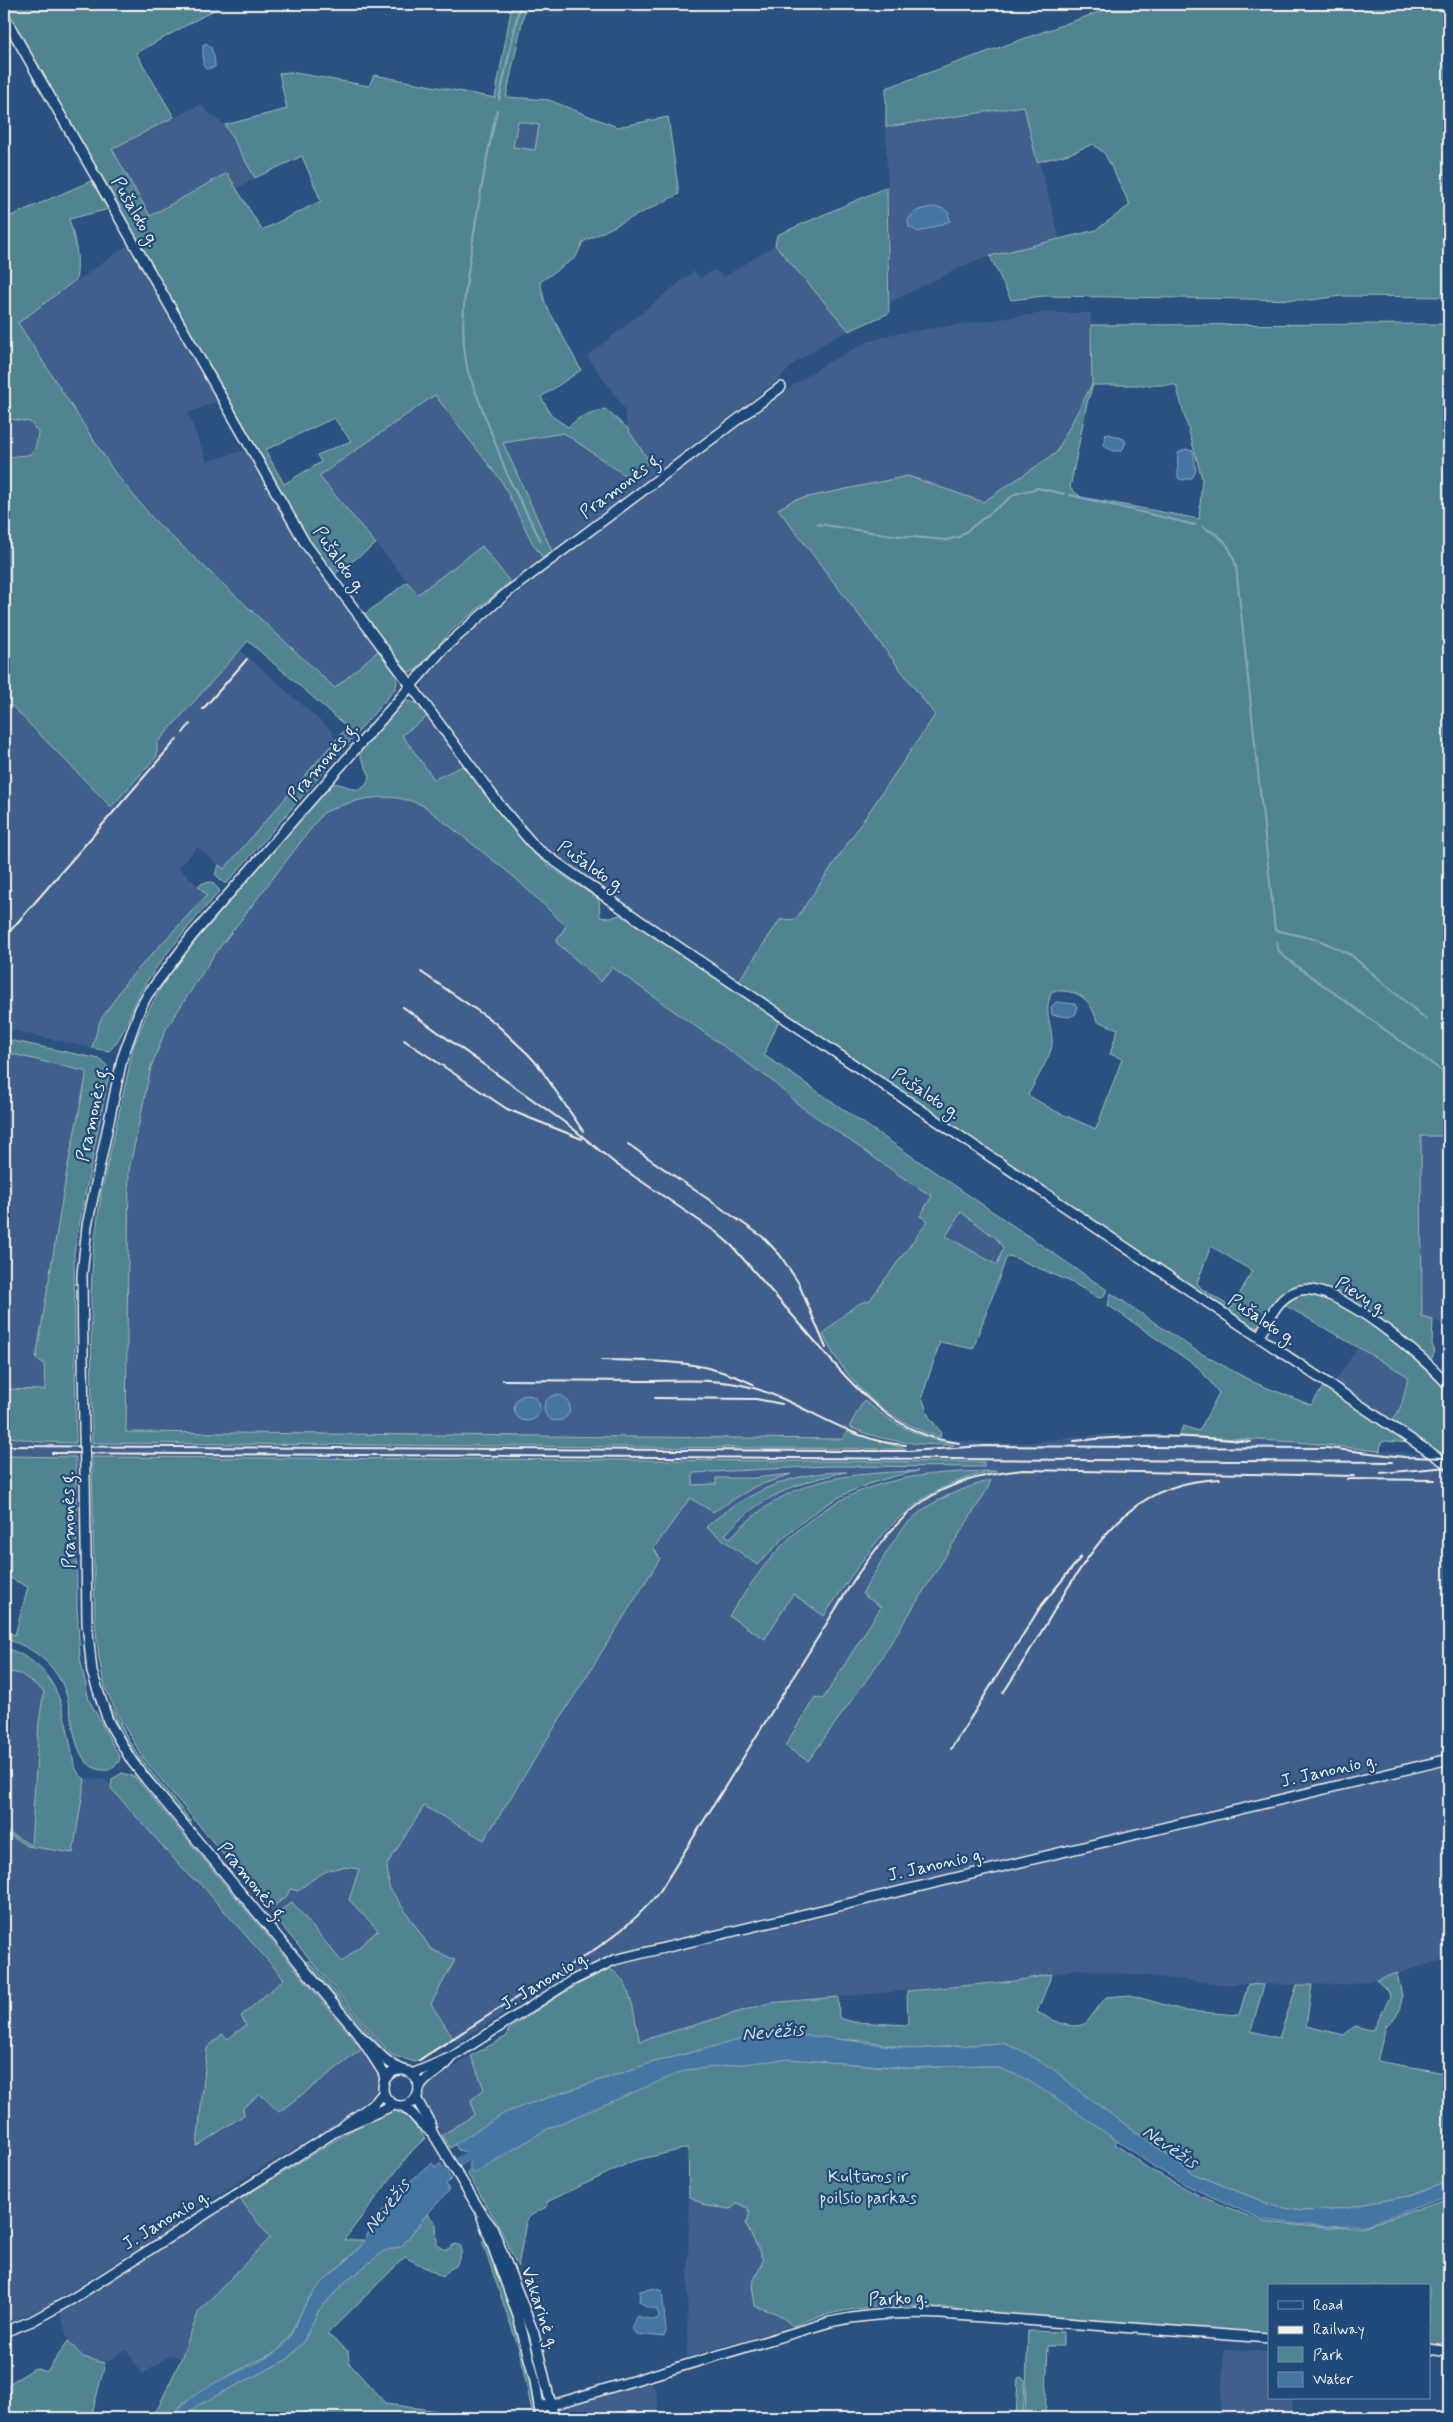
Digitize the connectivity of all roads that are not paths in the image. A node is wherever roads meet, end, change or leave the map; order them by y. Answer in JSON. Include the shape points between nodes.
{"nodes":[{"id":1,"x":4,"y":16,"type":"edge"},
{"id":2,"x":781,"y":388,"type":"dead end"},
{"id":3,"x":411,"y":684,"type":"junction"},
{"id":4,"x":1259,"y":1337,"type":"junction"},
{"id":5,"x":1449,"y":1386,"type":"edge"},
{"id":6,"x":1449,"y":1465,"type":"edge"},
{"id":7,"x":1449,"y":1759,"type":"edge"},
{"id":8,"x":360,"y":2036,"type":"junction"},
{"id":9,"x":452,"y":2057,"type":"junction"},
{"id":10,"x":401,"y":2069,"type":"junction"},
{"id":11,"x":412,"y":2074,"type":"junction"},
{"id":12,"x":385,"y":2079,"type":"junction"},
{"id":13,"x":383,"y":2093,"type":"junction"},
{"id":14,"x":418,"y":2093,"type":"junction"},
{"id":15,"x":399,"y":2106,"type":"junction"},
{"id":16,"x":341,"y":2128,"type":"junction"},
{"id":17,"x":432,"y":2132,"type":"junction"},
{"id":18,"x":482,"y":2214,"type":"junction"},
{"id":19,"x":4,"y":2332,"type":"edge"},
{"id":20,"x":1268,"y":2338,"type":"edge"},
{"id":21,"x":1430,"y":2349,"type":"edge"},
{"id":22,"x":1449,"y":2352,"type":"edge"},
{"id":23,"x":552,"y":2404,"type":"junction"},
{"id":24,"x":539,"y":2407,"type":"junction"},
{"id":25,"x":541,"y":2418,"type":"edge"},
{"id":26,"x":554,"y":2418,"type":"edge"}],
"edges":[{"from":1,"to":3,"type":"main road","name":"Pušaloto g.","via":[[305,543]]},
{"from":2,"to":3,"type":"main road","name":"Pramonės g.","via":[[494,603],[444,648]]},
{"from":3,"to":4,"type":"main road","name":"Pušaloto g.","via":[[536,848]]},
{"from":3,"to":8,"type":"main road","name":"Pramonės g.","bridge":true,"via":[[187,942],[140,1009],[116,1083],[82,1275],[88,1640],[94,1682],[108,1722],[144,1778]]},
{"from":4,"to":5,"type":"main road","name":"Pievų g.","via":[[1283,1299],[1300,1290],[1317,1290],[1345,1303],[1402,1341]]},
{"from":4,"to":6,"type":"main road","name":"Pušaloto g."},
{"from":7,"to":9,"type":"main road","name":"J. Janonio g.","via":[[619,1958],[578,1977]]},
{"from":8,"to":10,"type":"main road","name":"Pramonės g.","via":[[388,2062]]},
{"from":8,"to":12,"type":"main road","name":"Pramonės g."},
{"from":9,"to":11,"type":"main road","name":"J. Janonio g."},
{"from":9,"to":14,"type":"main road","name":"J. Janonio g.","via":[[445,2067],[422,2082]]},
{"from":10,"to":11,"type":"main road"},
{"from":10,"to":12,"type":"main road"},
{"from":11,"to":14,"type":"main road","via":[[418,2083]]},
{"from":12,"to":13,"type":"main road"},
{"from":13,"to":15,"type":"main road"},
{"from":13,"to":16,"type":"main road","name":"J. Janonio g.","via":[[375,2103]]},
{"from":14,"to":15,"type":"main road","via":[[410,2103]]},
{"from":14,"to":17,"type":"main road","name":"Vakarinė g."},
{"from":15,"to":16,"type":"main road","name":"J. Janonio g."},
{"from":15,"to":17,"type":"main road","name":"Vakarinė g.","via":[[408,2109],[423,2127]]},
{"from":16,"to":19,"type":"main road","name":"J. Janonio g.","via":[[72,2299]]},
{"from":17,"to":18,"type":"main road","name":"Vakarinė g."},
{"from":18,"to":23,"type":"main road","name":"Vakarinė g.","via":[[493,2229],[527,2314]]},
{"from":18,"to":24,"type":"main road","name":"Vakarinė g.","via":[[518,2316]]},
{"from":20,"to":23,"type":"main road","name":"Parko g.","via":[[942,2314],[875,2314],[830,2322]]},
{"from":21,"to":22,"type":"main road"},
{"from":23,"to":24,"type":"main road","name":"Parko g."},
{"from":23,"to":26,"type":"main road","name":"Vakarinė g."},
{"from":24,"to":25,"type":"main road","name":"Vakarinė g."}]}
